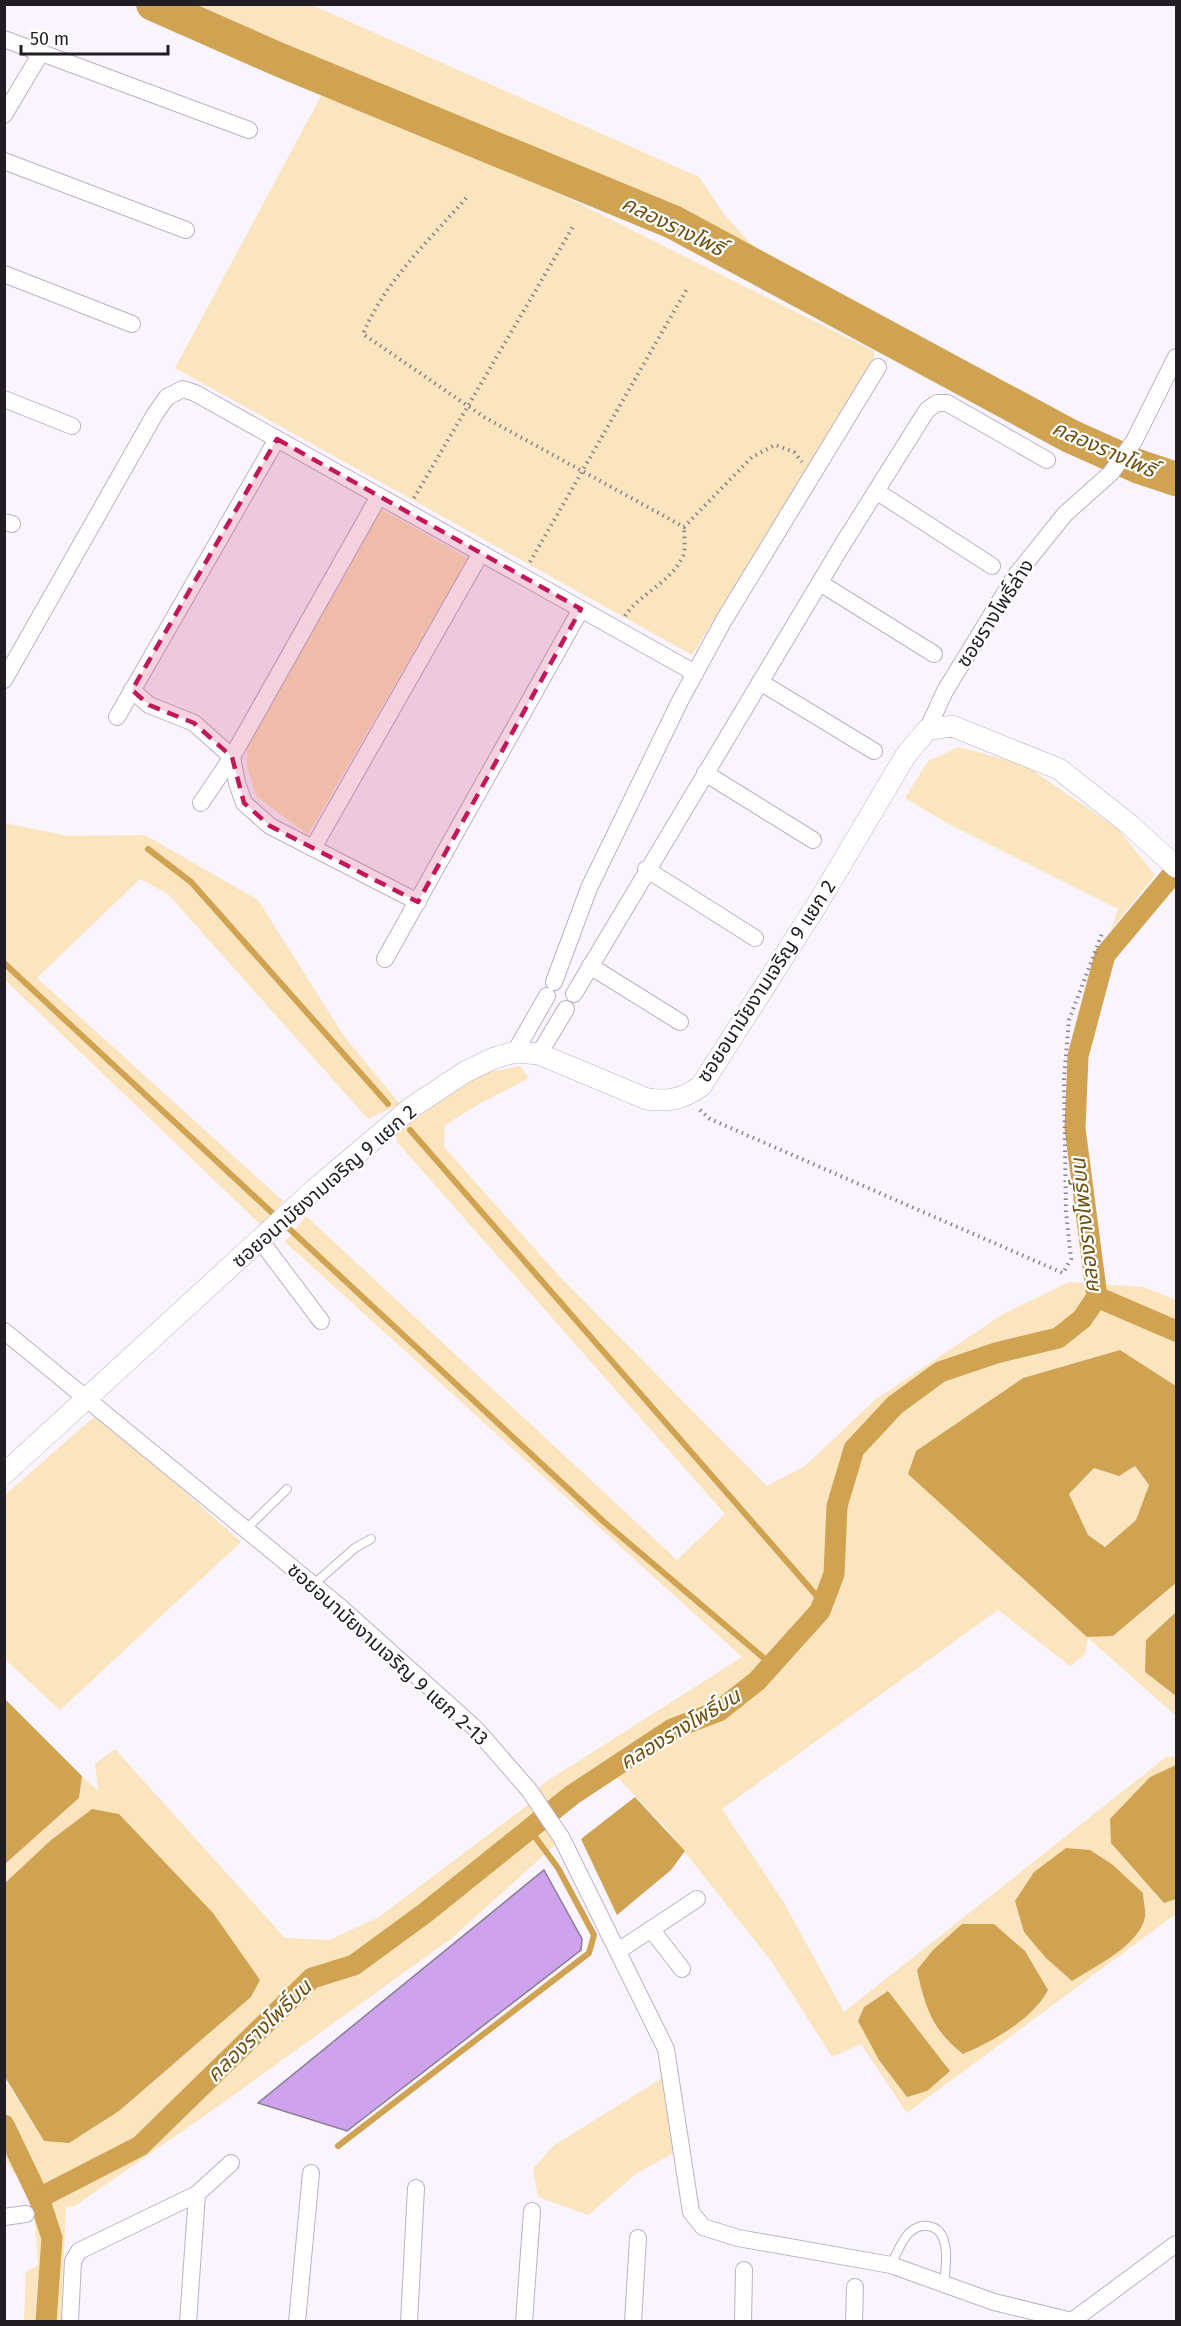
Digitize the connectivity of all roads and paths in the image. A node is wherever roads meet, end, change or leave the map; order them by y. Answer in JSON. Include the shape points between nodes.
{"nodes":[{"id":1,"x":4,"y":39,"type":"edge"},
{"id":2,"x":40,"y":53,"type":"junction"},
{"id":3,"x":4,"y":115,"type":"edge"},
{"id":4,"x":249,"y":130,"type":"dead end"},
{"id":5,"x":4,"y":161,"type":"edge"},
{"id":6,"x":466,"y":198,"type":"dead end"},
{"id":7,"x":574,"y":225,"type":"dead end"},
{"id":8,"x":186,"y":230,"type":"dead end"},
{"id":9,"x":4,"y":274,"type":"edge"},
{"id":10,"x":688,"y":286,"type":"dead end"},
{"id":11,"x":132,"y":324,"type":"dead end"},
{"id":12,"x":1176,"y":357,"type":"edge"},
{"id":13,"x":878,"y":367,"type":"dead end"},
{"id":14,"x":4,"y":399,"type":"edge"},
{"id":15,"x":468,"y":406,"type":"junction"},
{"id":16,"x":72,"y":426,"type":"dead end"},
{"id":17,"x":277,"y":439,"type":"junction"},
{"id":18,"x":1047,"y":460,"type":"dead end"},
{"id":19,"x":582,"y":471,"type":"junction"},
{"id":20,"x":812,"y":475,"type":"junction"},
{"id":21,"x":876,"y":491,"type":"junction"},
{"id":22,"x":379,"y":496,"type":"junction"},
{"id":23,"x":406,"y":511,"type":"junction"},
{"id":24,"x":684,"y":527,"type":"junction"},
{"id":25,"x":481,"y":553,"type":"junction"},
{"id":26,"x":992,"y":566,"type":"dead end"},
{"id":27,"x":522,"y":576,"type":"junction"},
{"id":28,"x":820,"y":583,"type":"junction"},
{"id":29,"x":581,"y":609,"type":"junction"},
{"id":30,"x":617,"y":629,"type":"junction"},
{"id":31,"x":934,"y":654,"type":"dead end"},
{"id":32,"x":695,"y":673,"type":"junction"},
{"id":33,"x":4,"y":680,"type":"edge"},
{"id":34,"x":760,"y":682,"type":"junction"},
{"id":35,"x":132,"y":690,"type":"junction"},
{"id":36,"x":117,"y":717,"type":"dead end"},
{"id":37,"x":927,"y":730,"type":"junction"},
{"id":38,"x":874,"y":751,"type":"dead end"},
{"id":39,"x":232,"y":756,"type":"junction"},
{"id":40,"x":705,"y":773,"type":"junction"},
{"id":41,"x":201,"y":803,"type":"dead end"},
{"id":42,"x":813,"y":840,"type":"dead end"},
{"id":43,"x":314,"y":848,"type":"junction"},
{"id":44,"x":1176,"y":867,"type":"edge"},
{"id":45,"x":646,"y":869,"type":"junction"},
{"id":46,"x":418,"y":902,"type":"junction"},
{"id":47,"x":1103,"y":931,"type":"dead end"},
{"id":48,"x":755,"y":938,"type":"dead end"},
{"id":49,"x":385,"y":959,"type":"dead end"},
{"id":50,"x":590,"y":966,"type":"junction"},
{"id":51,"x":554,"y":982,"type":"junction"},
{"id":52,"x":574,"y":995,"type":"junction"},
{"id":53,"x":680,"y":1022,"type":"dead end"},
{"id":54,"x":515,"y":1052,"type":"junction"},
{"id":55,"x":539,"y":1054,"type":"junction"},
{"id":56,"x":687,"y":1096,"type":"junction"},
{"id":57,"x":260,"y":1240,"type":"junction"},
{"id":58,"x":321,"y":1321,"type":"dead end"},
{"id":59,"x":4,"y":1331,"type":"edge"},
{"id":60,"x":89,"y":1399,"type":"junction"},
{"id":61,"x":4,"y":1474,"type":"edge"},
{"id":62,"x":286,"y":1488,"type":"dead end"},
{"id":63,"x":246,"y":1529,"type":"junction"},
{"id":64,"x":370,"y":1539,"type":"dead end"},
{"id":65,"x":314,"y":1584,"type":"junction"},
{"id":66,"x":697,"y":1899,"type":"dead end"},
{"id":67,"x":651,"y":1929,"type":"junction"},
{"id":68,"x":618,"y":1951,"type":"junction"},
{"id":69,"x":682,"y":1969,"type":"dead end"},
{"id":70,"x":231,"y":2163,"type":"dead end"},
{"id":71,"x":311,"y":2173,"type":"dead end"},
{"id":72,"x":416,"y":2188,"type":"dead end"},
{"id":73,"x":197,"y":2194,"type":"junction"},
{"id":74,"x":532,"y":2211,"type":"dead end"},
{"id":75,"x":26,"y":2214,"type":"dead end"},
{"id":76,"x":4,"y":2217,"type":"edge"},
{"id":77,"x":638,"y":2238,"type":"dead end"},
{"id":78,"x":1176,"y":2244,"type":"edge"},
{"id":79,"x":891,"y":2265,"type":"junction"},
{"id":80,"x":744,"y":2270,"type":"dead end"},
{"id":81,"x":944,"y":2284,"type":"junction"},
{"id":82,"x":855,"y":2287,"type":"dead end"},
{"id":83,"x":70,"y":2322,"type":"edge"},
{"id":84,"x":188,"y":2322,"type":"edge"},
{"id":85,"x":297,"y":2322,"type":"edge"},
{"id":86,"x":409,"y":2322,"type":"edge"},
{"id":87,"x":524,"y":2322,"type":"edge"},
{"id":88,"x":633,"y":2322,"type":"edge"},
{"id":89,"x":743,"y":2322,"type":"edge"},
{"id":90,"x":854,"y":2322,"type":"edge"}],
"edges":[{"from":1,"to":2,"type":"street"},
{"from":2,"to":3,"type":"street"},
{"from":2,"to":4,"type":"street"},
{"from":5,"to":8,"type":"street"},
{"from":6,"to":15,"type":"path","via":[[396,279],[371,313],[363,334]]},
{"from":7,"to":15,"type":"path"},
{"from":9,"to":11,"type":"street"},
{"from":10,"to":19,"type":"path"},
{"from":12,"to":37,"type":"street","name":"ซอยรางโพธิ์ล่าง","via":[[1134,441],[1111,473],[1065,514],[1016,574],[945,692]]},
{"from":13,"to":20,"type":"street"},
{"from":14,"to":16,"type":"street"},
{"from":15,"to":19,"type":"path"},
{"from":15,"to":23,"type":"path"},
{"from":17,"to":22,"type":"street"},
{"from":17,"to":33,"type":"street","via":[[195,393],[183,389],[167,397]]},
{"from":17,"to":35,"type":"street"},
{"from":18,"to":21,"type":"street","via":[[947,403],[937,403],[927,410]]},
{"from":19,"to":24,"type":"path"},
{"from":19,"to":27,"type":"path"},
{"from":20,"to":24,"type":"path","via":[[794,452],[775,445],[752,457]]},
{"from":20,"to":32,"type":"street"},
{"from":21,"to":26,"type":"street"},
{"from":21,"to":28,"type":"street"},
{"from":22,"to":23,"type":"street"},
{"from":22,"to":39,"type":"street"},
{"from":23,"to":25,"type":"street"},
{"from":24,"to":30,"type":"path","via":[[684,555],[662,584],[631,608]]},
{"from":25,"to":27,"type":"street"},
{"from":25,"to":43,"type":"street"},
{"from":27,"to":29,"type":"street"},
{"from":28,"to":31,"type":"street"},
{"from":28,"to":34,"type":"street"},
{"from":29,"to":30,"type":"street"},
{"from":29,"to":46,"type":"street"},
{"from":30,"to":32,"type":"street"},
{"from":32,"to":51,"type":"street","via":[[589,888]]},
{"from":34,"to":38,"type":"street"},
{"from":34,"to":40,"type":"street"},
{"from":35,"to":36,"type":"street"},
{"from":35,"to":39,"type":"street","via":[[149,705],[194,723]]},
{"from":37,"to":44,"type":"street","via":[[952,726],[1059,769]]},
{"from":37,"to":56,"type":"street","name":"ซอยอนามัยงามเจริญ 9 แยก 2","via":[[906,755],[718,1061],[701,1086]]},
{"from":39,"to":41,"type":"street"},
{"from":39,"to":43,"type":"street","via":[[244,803],[270,826]]},
{"from":40,"to":42,"type":"street"},
{"from":40,"to":45,"type":"street"},
{"from":43,"to":46,"type":"street"},
{"from":45,"to":48,"type":"street"},
{"from":45,"to":50,"type":"street"},
{"from":46,"to":49,"type":"street"},
{"from":47,"to":56,"type":"path","via":[[1069,1020],[1064,1079],[1066,1212],[1071,1259],[1062,1273],[710,1119]]},
{"from":50,"to":52,"type":"street"},
{"from":50,"to":53,"type":"street"},
{"from":51,"to":52,"type":"street"},
{"from":51,"to":54,"type":"street"},
{"from":52,"to":55,"type":"street"},
{"from":54,"to":55,"type":"street","name":"ซอยอนามัยงามเจริญ 9 แยก 2"},
{"from":54,"to":57,"type":"street","name":"ซอยอนามัยงามเจริญ 9 แยก 2","via":[[465,1072],[412,1107]]},
{"from":55,"to":56,"type":"street","name":"ซอยอนามัยงามเจริญ 9 แยก 2","via":[[647,1099],[666,1102]]},
{"from":57,"to":58,"type":"street"},
{"from":57,"to":60,"type":"street","name":"ซอยอนามัยงามเจริญ 9 แยก 2"},
{"from":59,"to":60,"type":"street","name":"ซอยอนามัยงามเจริญ 9 แยก 2-13"},
{"from":60,"to":61,"type":"street","name":"ซอยอนามัยงามเจริญ 9 แยก 2"},
{"from":60,"to":63,"type":"street","name":"ซอยอนามัยงามเจริญ 9 แยก 2-13"},
{"from":62,"to":63,"type":"lane"},
{"from":63,"to":65,"type":"street","name":"ซอยอนามัยงามเจริญ 9 แยก 2-13"},
{"from":64,"to":65,"type":"lane"},
{"from":65,"to":68,"type":"street","name":"ซอยอนามัยงามเจริญ 9 แยก 2-13","via":[[476,1729],[529,1790],[561,1838]]},
{"from":66,"to":67,"type":"street"},
{"from":67,"to":68,"type":"street"},
{"from":67,"to":69,"type":"street"},
{"from":68,"to":79,"type":"street","name":"ซอยอนามัยงามเจริญ 9 แยก 2-13","via":[[666,2049],[691,2212],[703,2228],[738,2238]]},
{"from":70,"to":73,"type":"street"},
{"from":71,"to":85,"type":"street"},
{"from":72,"to":86,"type":"street"},
{"from":73,"to":83,"type":"street","via":[[79,2251],[73,2261]]},
{"from":73,"to":84,"type":"street"},
{"from":74,"to":87,"type":"street"},
{"from":75,"to":76,"type":"street"},
{"from":77,"to":88,"type":"street"},
{"from":78,"to":81,"type":"street","name":"ซอยอนามัยงามเจริญ 9 แยก 2-13","via":[[1072,2321],[1036,2314]]},
{"from":79,"to":81,"type":"street","name":"ซอยอนามัยงามเจริญ 9 แยก 2-13"},
{"from":79,"to":81,"type":"lane","via":[[909,2232],[922,2225],[933,2226],[942,2235],[946,2250]]},
{"from":80,"to":89,"type":"street"},
{"from":82,"to":90,"type":"street"}]}
